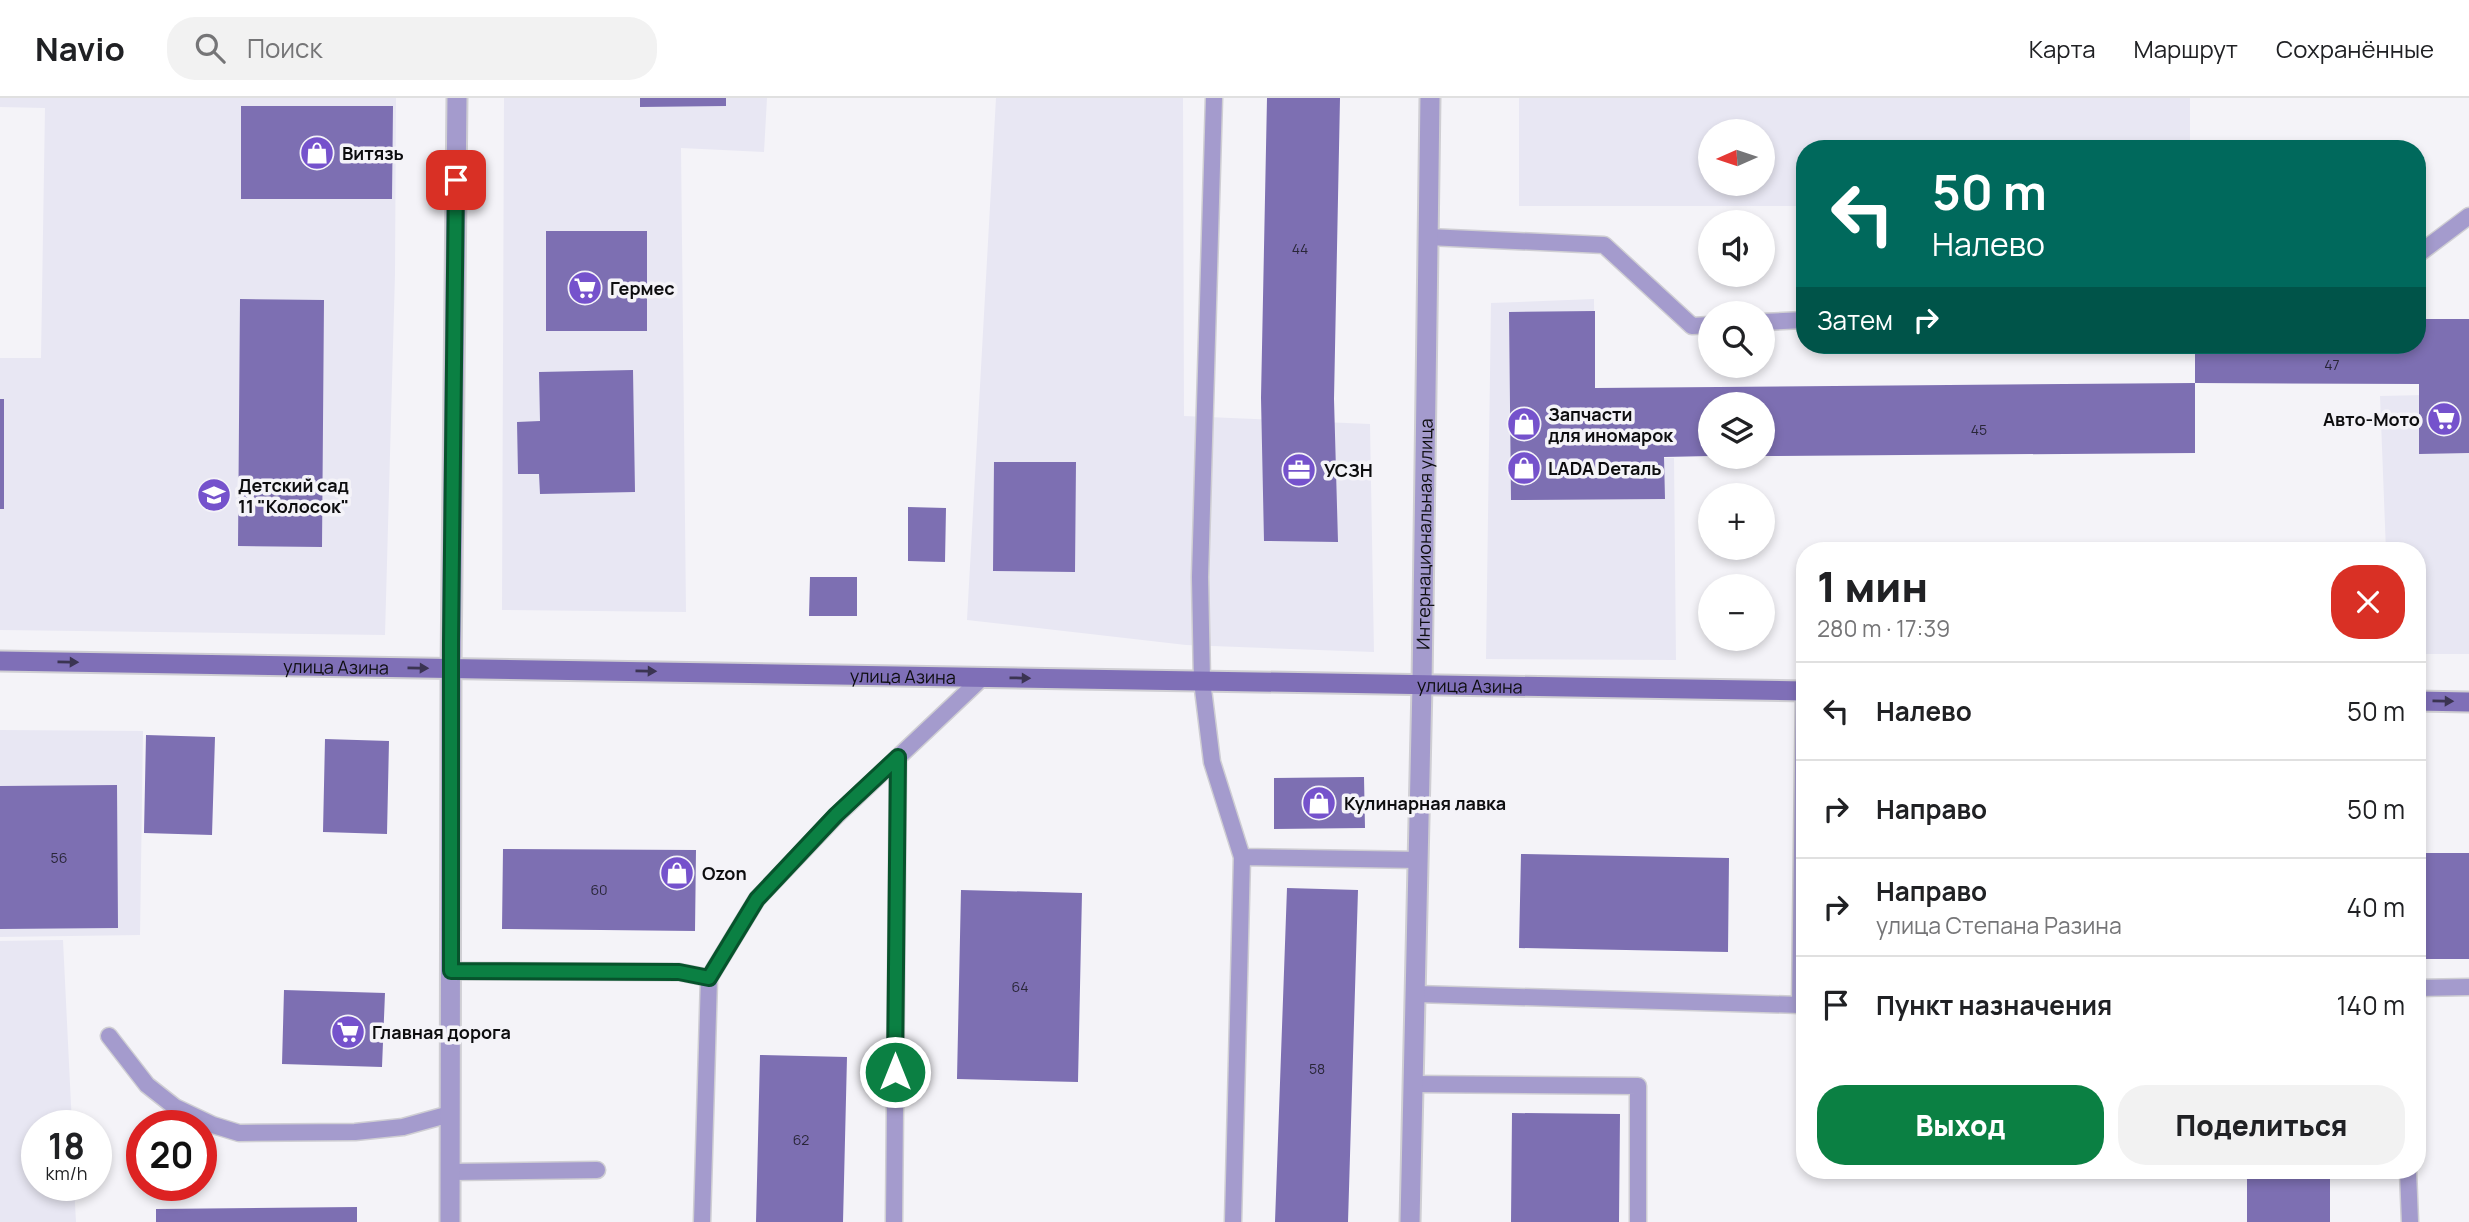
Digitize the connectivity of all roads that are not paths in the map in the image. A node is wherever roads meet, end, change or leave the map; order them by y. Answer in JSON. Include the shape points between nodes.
{"nodes":[{"id":1,"x":457,"y":98,"type":"edge"},
{"id":2,"x":1214,"y":98,"type":"edge"},
{"id":3,"x":1430,"y":98,"type":"edge"},
{"id":4,"x":2469,"y":216,"type":"edge"},
{"id":5,"x":1428,"y":237,"type":"junction"},
{"id":6,"x":2426,"y":249,"type":"edge"},
{"id":7,"x":1796,"y":320,"type":"edge"},
{"id":8,"x":1775,"y":321,"type":"edge"},
{"id":9,"x":1698,"y":326,"type":"edge"},
{"id":10,"x":0,"y":661,"type":"edge"},
{"id":11,"x":451,"y":668,"type":"junction"},
{"id":12,"x":983,"y":677,"type":"junction"},
{"id":13,"x":1202,"y":681,"type":"junction"},
{"id":14,"x":1422,"y":684,"type":"junction"},
{"id":15,"x":1796,"y":691,"type":"edge"},
{"id":16,"x":2426,"y":701,"type":"edge"},
{"id":17,"x":2469,"y":702,"type":"edge"},
{"id":18,"x":898,"y":757,"type":"junction"},
{"id":19,"x":1242,"y":857,"type":"junction"},
{"id":20,"x":1419,"y":860,"type":"junction"},
{"id":21,"x":451,"y":971,"type":"junction"},
{"id":22,"x":709,"y":978,"type":"junction"},
{"id":23,"x":2426,"y":988,"type":"edge"},
{"id":24,"x":2469,"y":988,"type":"edge"},
{"id":25,"x":1416,"y":994,"type":"junction"},
{"id":26,"x":1796,"y":1006,"type":"edge"},
{"id":27,"x":109,"y":1036,"type":"dead end"},
{"id":28,"x":1413,"y":1084,"type":"junction"},
{"id":29,"x":450,"y":1115,"type":"junction"},
{"id":30,"x":597,"y":1170,"type":"dead end"},
{"id":31,"x":450,"y":1172,"type":"junction"},
{"id":32,"x":2409,"y":1179,"type":"edge"},
{"id":33,"x":450,"y":1222,"type":"edge"},
{"id":34,"x":702,"y":1222,"type":"edge"},
{"id":35,"x":894,"y":1222,"type":"edge"},
{"id":36,"x":1233,"y":1222,"type":"edge"},
{"id":37,"x":1410,"y":1222,"type":"edge"},
{"id":38,"x":1637,"y":1222,"type":"edge"},
{"id":39,"x":2410,"y":1222,"type":"edge"}],
"edges":[{"from":1,"to":11,"type":"street"},
{"from":2,"to":13,"type":"lane","via":[[1200,577]]},
{"from":3,"to":5,"type":"street","name":"Интернациональная улица"},
{"from":4,"to":6,"type":"lane"},
{"from":5,"to":9,"type":"lane","via":[[1604,245],[1692,326]]},
{"from":5,"to":14,"type":"street","name":"Интернациональная улица"},
{"from":7,"to":8,"type":"lane"},
{"from":10,"to":11,"type":"main road","name":"улица Азина","one_way":true},
{"from":11,"to":12,"type":"main road","name":"улица Азина","one_way":true},
{"from":11,"to":21,"type":"street"},
{"from":12,"to":13,"type":"main road","name":"улица Азина","one_way":true},
{"from":12,"to":18,"type":"lane"},
{"from":13,"to":14,"type":"main road","name":"улица Азина"},
{"from":13,"to":19,"type":"lane","via":[[1212,762]]},
{"from":14,"to":15,"type":"main road","name":"улица Азина"},
{"from":14,"to":20,"type":"street","name":"Интернациональная улица"},
{"from":16,"to":17,"type":"main road","one_way":true},
{"from":18,"to":22,"type":"lane","via":[[757,899]]},
{"from":18,"to":35,"type":"lane"},
{"from":19,"to":20,"type":"lane"},
{"from":19,"to":36,"type":"lane"},
{"from":20,"to":25,"type":"street","name":"Интернациональная улица"},
{"from":21,"to":22,"type":"lane","via":[[679,972]]},
{"from":21,"to":29,"type":"street"},
{"from":22,"to":34,"type":"lane"},
{"from":23,"to":24,"type":"lane"},
{"from":25,"to":26,"type":"lane"},
{"from":25,"to":28,"type":"street","name":"Интернациональная улица"},
{"from":27,"to":29,"type":"lane","via":[[147,1085],[175,1107],[239,1133],[365,1132]]},
{"from":28,"to":37,"type":"street","name":"Интернациональная улица"},
{"from":28,"to":38,"type":"lane","via":[[1638,1086]]},
{"from":29,"to":31,"type":"street"},
{"from":30,"to":31,"type":"lane"},
{"from":31,"to":33,"type":"street"},
{"from":32,"to":39,"type":"lane"}]}
